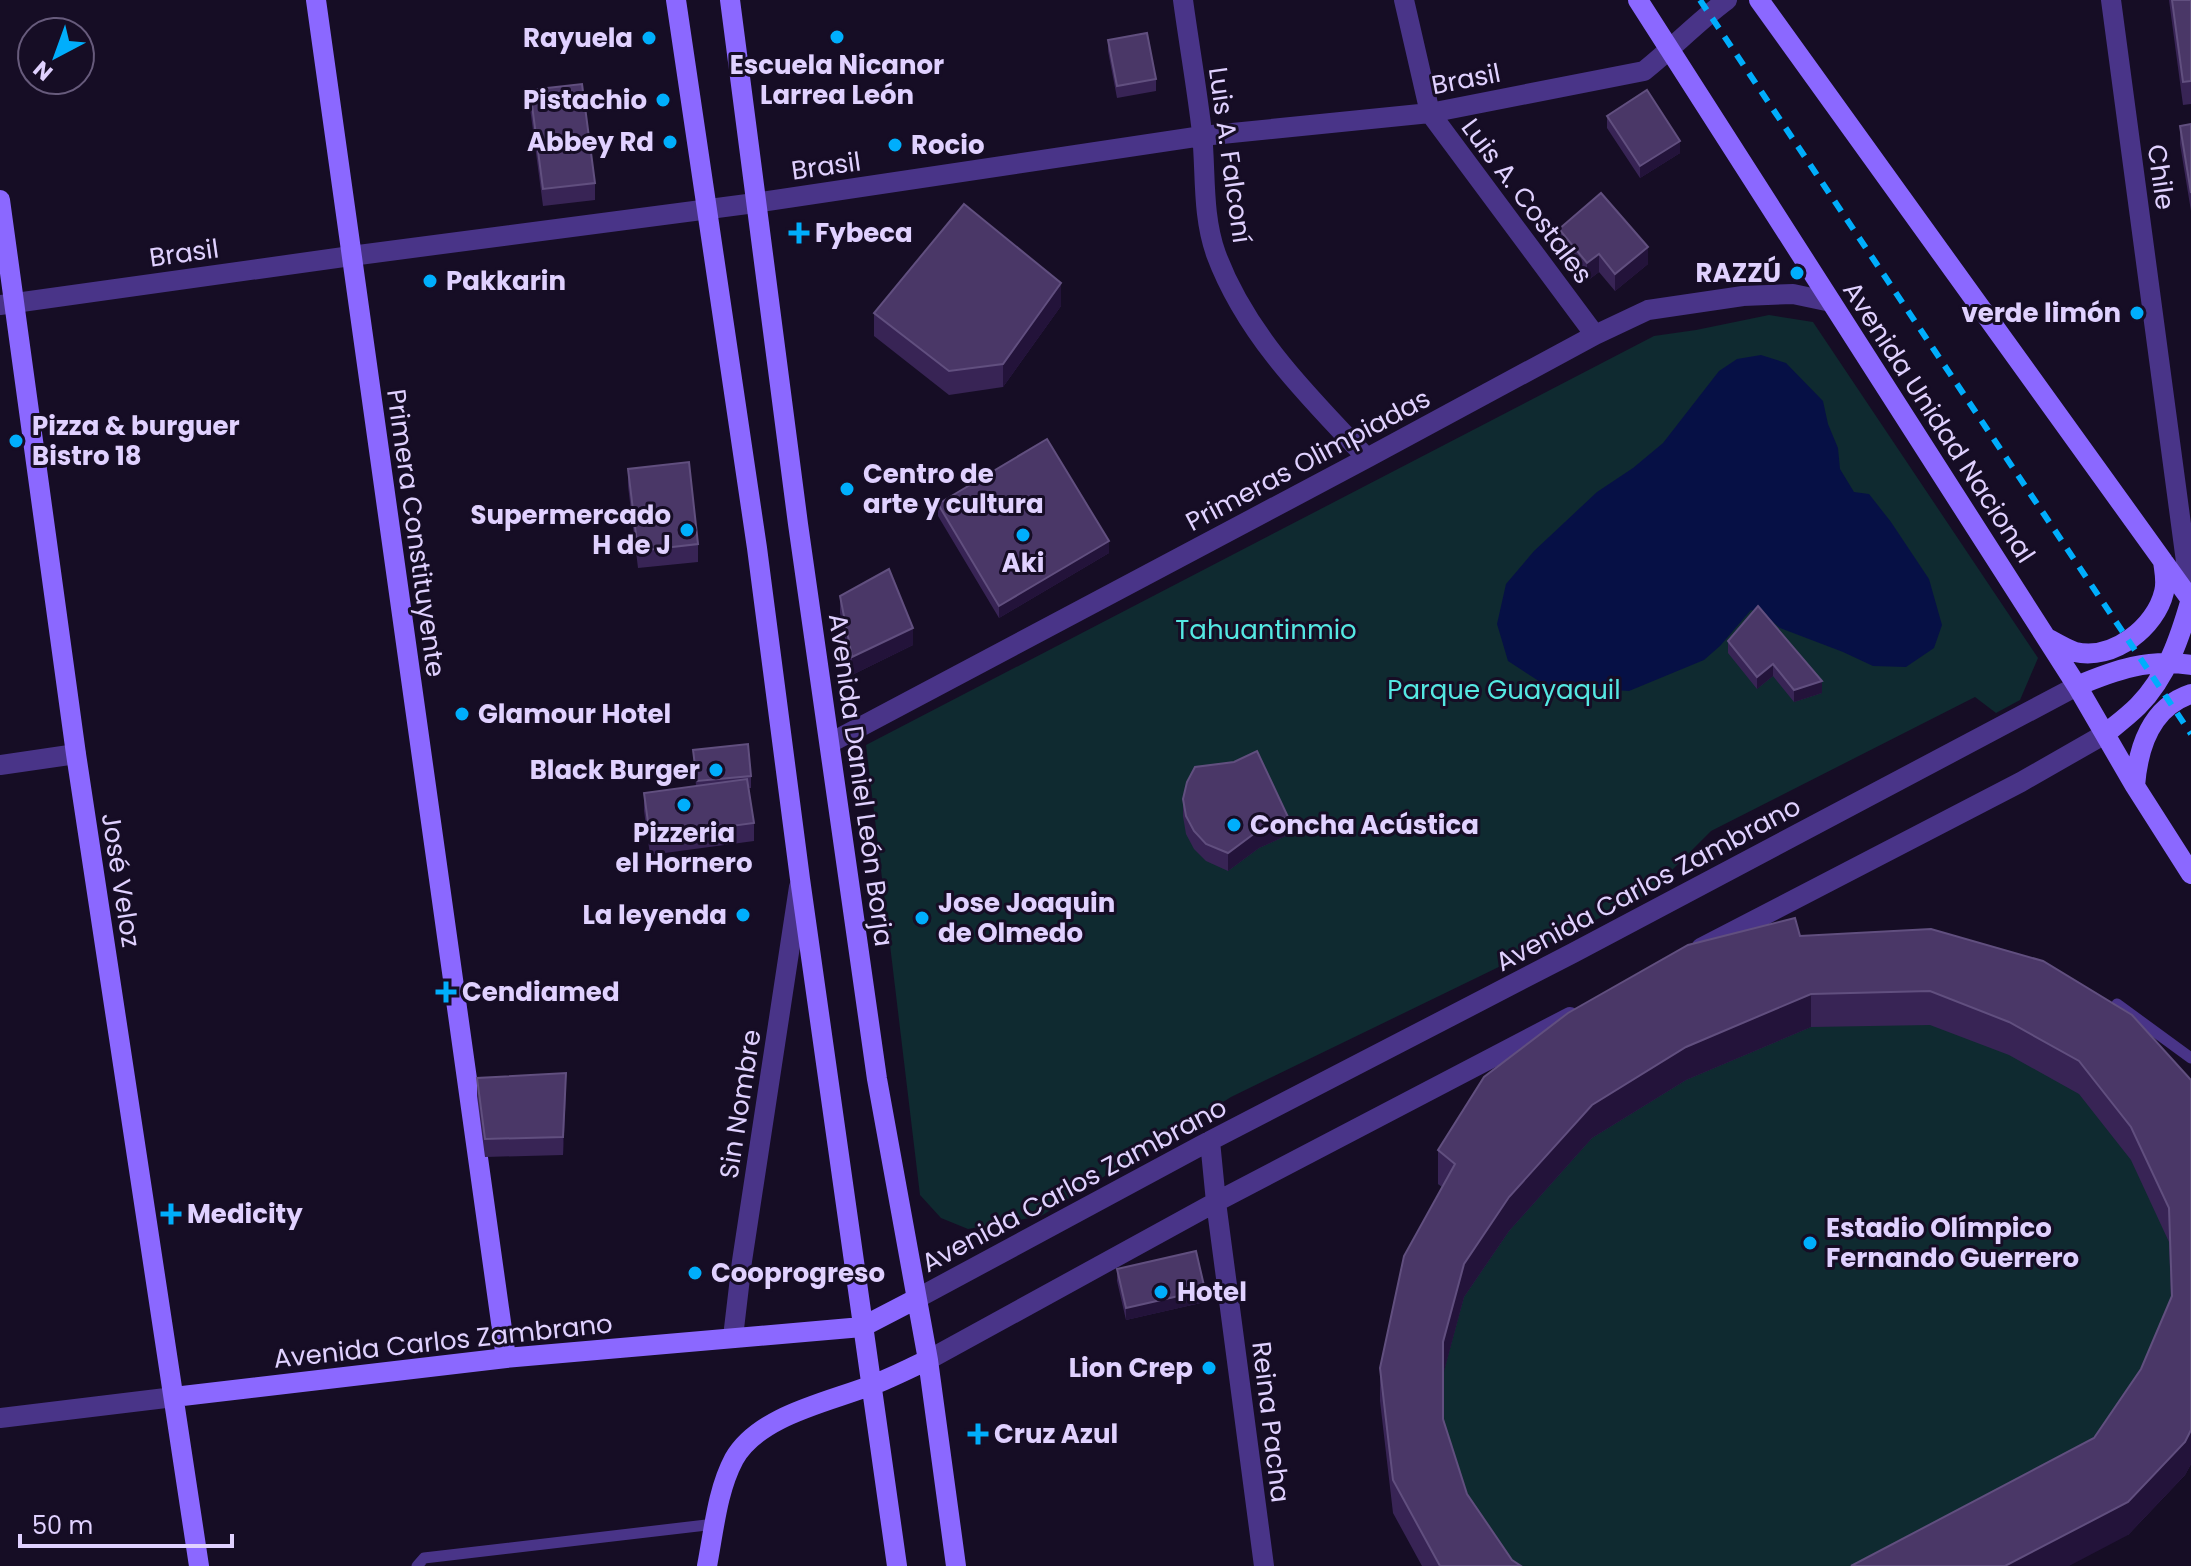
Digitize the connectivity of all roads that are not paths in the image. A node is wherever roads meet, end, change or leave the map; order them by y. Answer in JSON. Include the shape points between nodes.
{"nodes":[{"id":1,"x":316,"y":0,"type":"edge"},
{"id":2,"x":676,"y":0,"type":"edge"},
{"id":3,"x":730,"y":0,"type":"edge"},
{"id":4,"x":1183,"y":0,"type":"edge"},
{"id":5,"x":1404,"y":0,"type":"edge"},
{"id":6,"x":1638,"y":0,"type":"edge"},
{"id":7,"x":1727,"y":0,"type":"edge"},
{"id":8,"x":1759,"y":0,"type":"edge"},
{"id":9,"x":2111,"y":0,"type":"edge"},
{"id":10,"x":1670,"y":50,"type":"junction"},
{"id":11,"x":1430,"y":113,"type":"junction"},
{"id":12,"x":1202,"y":136,"type":"junction"},
{"id":13,"x":0,"y":200,"type":"edge"},
{"id":14,"x":755,"y":203,"type":"junction"},
{"id":15,"x":707,"y":209,"type":"junction"},
{"id":16,"x":351,"y":256,"type":"junction"},
{"id":17,"x":1831,"y":302,"type":"junction"},
{"id":18,"x":7,"y":304,"type":"edge"},
{"id":19,"x":1595,"y":335,"type":"junction"},
{"id":20,"x":1367,"y":458,"type":"junction"},
{"id":21,"x":2163,"y":559,"type":"junction"},
{"id":22,"x":2191,"y":600,"type":"edge"},
{"id":23,"x":2047,"y":638,"type":"junction"},
{"id":24,"x":2168,"y":662,"type":"junction"},
{"id":25,"x":2191,"y":665,"type":"edge"},
{"id":26,"x":2077,"y":686,"type":"junction"},
{"id":27,"x":2191,"y":694,"type":"edge"},
{"id":28,"x":2105,"y":734,"type":"junction"},
{"id":29,"x":830,"y":743,"type":"junction"},
{"id":30,"x":76,"y":754,"type":"junction"},
{"id":31,"x":0,"y":765,"type":"edge"},
{"id":32,"x":2135,"y":786,"type":"junction"},
{"id":33,"x":2191,"y":874,"type":"edge"},
{"id":34,"x":800,"y":879,"type":"junction"},
{"id":35,"x":1679,"y":960,"type":"edge"},
{"id":36,"x":2117,"y":1004,"type":"edge"},
{"id":37,"x":1580,"y":1011,"type":"edge"},
{"id":38,"x":2191,"y":1058,"type":"edge"},
{"id":39,"x":1210,"y":1141,"type":"junction"},
{"id":40,"x":1216,"y":1202,"type":"junction"},
{"id":41,"x":916,"y":1299,"type":"junction"},
{"id":42,"x":862,"y":1327,"type":"junction"},
{"id":43,"x":733,"y":1337,"type":"junction"},
{"id":44,"x":506,"y":1358,"type":"junction"},
{"id":45,"x":928,"y":1360,"type":"junction"},
{"id":46,"x":872,"y":1385,"type":"junction"},
{"id":47,"x":174,"y":1397,"type":"junction"},
{"id":48,"x":0,"y":1418,"type":"edge"},
{"id":49,"x":715,"y":1524,"type":"junction"},
{"id":50,"x":199,"y":1566,"type":"edge"},
{"id":51,"x":417,"y":1566,"type":"edge"},
{"id":52,"x":707,"y":1566,"type":"edge"},
{"id":53,"x":897,"y":1566,"type":"edge"},
{"id":54,"x":956,"y":1566,"type":"edge"},
{"id":55,"x":1264,"y":1566,"type":"edge"}],
"edges":[{"from":1,"to":16,"type":"street","name":"Primera Constituyente"},
{"from":2,"to":15,"type":"street"},
{"from":3,"to":14,"type":"street","name":"Avenida Daniel León Borja"},
{"from":4,"to":12,"type":"street","name":"Luis A. Falconí"},
{"from":5,"to":11,"type":"street","name":"Luis A. Costales"},
{"from":6,"to":10,"type":"street","name":"Avenida Unidad Nacional"},
{"from":7,"to":10,"type":"street","name":"Brasil"},
{"from":8,"to":21,"type":"street"},
{"from":9,"to":22,"type":"street","name":"Chile"},
{"from":10,"to":11,"type":"street","name":"Brasil","via":[[1644,71]]},
{"from":10,"to":17,"type":"street","name":"Avenida Unidad Nacional"},
{"from":11,"to":12,"type":"street","name":"Brasil"},
{"from":11,"to":19,"type":"street","name":"Luis A. Costales"},
{"from":12,"to":14,"type":"street","name":"Brasil"},
{"from":12,"to":20,"type":"street","name":"Luis A. Falconí","via":[[1204,191],[1215,251],[1236,302],[1271,352]]},
{"from":13,"to":18,"type":"street","name":"José Veloz"},
{"from":14,"to":15,"type":"street","name":"Brasil"},
{"from":14,"to":29,"type":"street","name":"Avenida Daniel León Borja"},
{"from":15,"to":16,"type":"street","name":"Brasil"},
{"from":15,"to":34,"type":"street"},
{"from":16,"to":18,"type":"street","name":"Brasil"},
{"from":16,"to":44,"type":"street","name":"Primera Constituyente"},
{"from":17,"to":19,"type":"street","name":"Primeras Olimpiadas","via":[[1793,294],[1743,296],[1648,310]]},
{"from":17,"to":23,"type":"street","name":"Avenida Unidad Nacional"},
{"from":18,"to":30,"type":"street","name":"José Veloz"},
{"from":19,"to":20,"type":"street","name":"Primeras Olimpiadas"},
{"from":20,"to":29,"type":"street","name":"Primeras Olimpiadas"},
{"from":21,"to":22,"type":"street"},
{"from":21,"to":23,"type":"street","via":[[2165,590],[2155,615],[2128,641],[2105,651],[2076,652]]},
{"from":22,"to":24,"type":"street"},
{"from":23,"to":26,"type":"street","name":"Avenida Unidad Nacional"},
{"from":24,"to":25,"type":"street"},
{"from":24,"to":26,"type":"street","via":[[2115,670]]},
{"from":24,"to":28,"type":"street","via":[[2140,704]]},
{"from":26,"to":28,"type":"street","name":"Avenida Unidad Nacional"},
{"from":26,"to":39,"type":"street","name":"Avenida Carlos Zambrano"},
{"from":27,"to":32,"type":"street","via":[[2160,714],[2144,740]]},
{"from":28,"to":32,"type":"street","name":"Avenida Unidad Nacional"},
{"from":28,"to":35,"type":"street"},
{"from":29,"to":41,"type":"street","name":"Avenida Daniel León Borja","via":[[877,1079]]},
{"from":30,"to":31,"type":"street"},
{"from":30,"to":47,"type":"street","name":"José Veloz"},
{"from":32,"to":33,"type":"street","name":"Avenida Unidad Nacional"},
{"from":34,"to":42,"type":"street"},
{"from":34,"to":43,"type":"street","name":"Sin Nombre"},
{"from":36,"to":38,"type":"lane"},
{"from":37,"to":40,"type":"street"},
{"from":39,"to":40,"type":"street","name":"Reina Pacha"},
{"from":39,"to":41,"type":"street","name":"Avenida Carlos Zambrano"},
{"from":40,"to":45,"type":"street"},
{"from":40,"to":55,"type":"street","name":"Reina Pacha"},
{"from":41,"to":42,"type":"street","name":"Avenida Carlos Zambrano"},
{"from":41,"to":45,"type":"street","name":"Avenida Daniel León Borja"},
{"from":42,"to":43,"type":"street","name":"Avenida Carlos Zambrano"},
{"from":42,"to":46,"type":"street"},
{"from":43,"to":44,"type":"street","name":"Avenida Carlos Zambrano"},
{"from":44,"to":47,"type":"street","name":"Avenida Carlos Zambrano"},
{"from":45,"to":46,"type":"street"},
{"from":45,"to":54,"type":"street","name":"Avenida Daniel León Borja"},
{"from":46,"to":49,"type":"street","via":[[759,1431],[735,1457],[720,1493]]},
{"from":46,"to":53,"type":"street"},
{"from":47,"to":48,"type":"street","name":"Avenida Carlos Zambrano"},
{"from":47,"to":50,"type":"street","name":"José Veloz"},
{"from":49,"to":51,"type":"lane","via":[[424,1558]]},
{"from":49,"to":52,"type":"street"}]}
